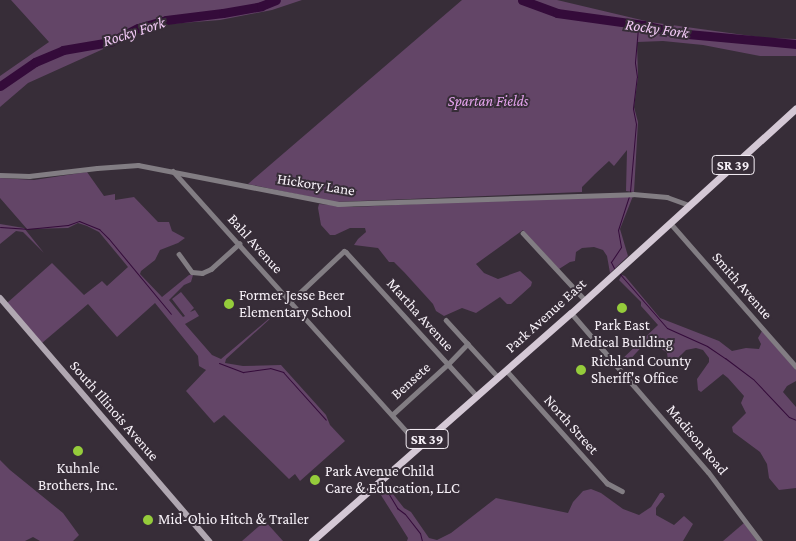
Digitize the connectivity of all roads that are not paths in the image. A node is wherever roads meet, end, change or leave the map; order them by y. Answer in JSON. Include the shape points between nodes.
{"nodes":[{"id":1,"x":796,"y":108,"type":"edge"},
{"id":2,"x":172,"y":170,"type":"junction"},
{"id":3,"x":0,"y":175,"type":"edge"},
{"id":4,"x":689,"y":205,"type":"junction"},
{"id":5,"x":670,"y":223,"type":"junction"},
{"id":6,"x":523,"y":233,"type":"dead end"},
{"id":7,"x":238,"y":244,"type":"junction"},
{"id":8,"x":179,"y":254,"type":"dead end"},
{"id":9,"x":0,"y":298,"type":"edge"},
{"id":10,"x":585,"y":300,"type":"junction"},
{"id":11,"x":290,"y":302,"type":"junction"},
{"id":12,"x":571,"y":313,"type":"junction"},
{"id":13,"x":446,"y":320,"type":"dead end"},
{"id":14,"x":468,"y":344,"type":"junction"},
{"id":15,"x":448,"y":364,"type":"junction"},
{"id":16,"x":796,"y":367,"type":"edge"},
{"id":17,"x":506,"y":370,"type":"junction"},
{"id":18,"x":498,"y":377,"type":"junction"},
{"id":19,"x":477,"y":396,"type":"junction"},
{"id":20,"x":392,"y":415,"type":"junction"},
{"id":21,"x":420,"y":446,"type":"junction"},
{"id":22,"x":622,"y":491,"type":"dead end"},
{"id":23,"x":209,"y":541,"type":"edge"},
{"id":24,"x":312,"y":541,"type":"edge"},
{"id":25,"x":760,"y":541,"type":"edge"}],
"edges":[{"from":1,"to":4,"type":"main road","name":"Park Avenue East","number":"SR 39"},
{"from":2,"to":3,"type":"street","name":"Hickory Lane","via":[[127,165],[29,176]]},
{"from":2,"to":4,"type":"street","name":"Hickory Lane","via":[[315,201],[343,204],[633,194],[667,197]]},
{"from":2,"to":7,"type":"street","name":"Bahl Avenue"},
{"from":4,"to":5,"type":"main road","name":"Park Avenue East","number":"SR 39"},
{"from":5,"to":10,"type":"main road","name":"Park Avenue East","number":"SR 39"},
{"from":5,"to":16,"type":"street","name":"Smith Avenue"},
{"from":6,"to":10,"type":"street"},
{"from":7,"to":8,"type":"street","via":[[211,269],[202,273],[192,272]]},
{"from":7,"to":11,"type":"street","name":"Bahl Avenue"},
{"from":9,"to":23,"type":"main road","name":"South Illinois Avenue"},
{"from":10,"to":12,"type":"main road","name":"Park Avenue East","number":"SR 39"},
{"from":11,"to":15,"type":"street","name":"Martha Avenue","via":[[344,251]]},
{"from":11,"to":20,"type":"street","name":"Bahl Avenue"},
{"from":12,"to":17,"type":"main road","name":"Park Avenue East","number":"SR 39"},
{"from":12,"to":25,"type":"street","name":"Madison Road","via":[[705,468]]},
{"from":13,"to":14,"type":"street"},
{"from":14,"to":15,"type":"street","name":"Bensete"},
{"from":14,"to":18,"type":"street"},
{"from":15,"to":19,"type":"street","name":"Martha Avenue"},
{"from":15,"to":20,"type":"street","name":"Bensete"},
{"from":17,"to":18,"type":"main road","name":"Park Avenue East","number":"SR 39"},
{"from":17,"to":22,"type":"street","name":"North Street","via":[[607,483]]},
{"from":18,"to":19,"type":"main road","name":"Park Avenue East","number":"SR 39"},
{"from":19,"to":21,"type":"main road","name":"Park Avenue East","number":"SR 39"},
{"from":20,"to":21,"type":"street","name":"Bahl Avenue"},
{"from":21,"to":24,"type":"main road","name":"Park Avenue East","number":"SR 39"}]}
